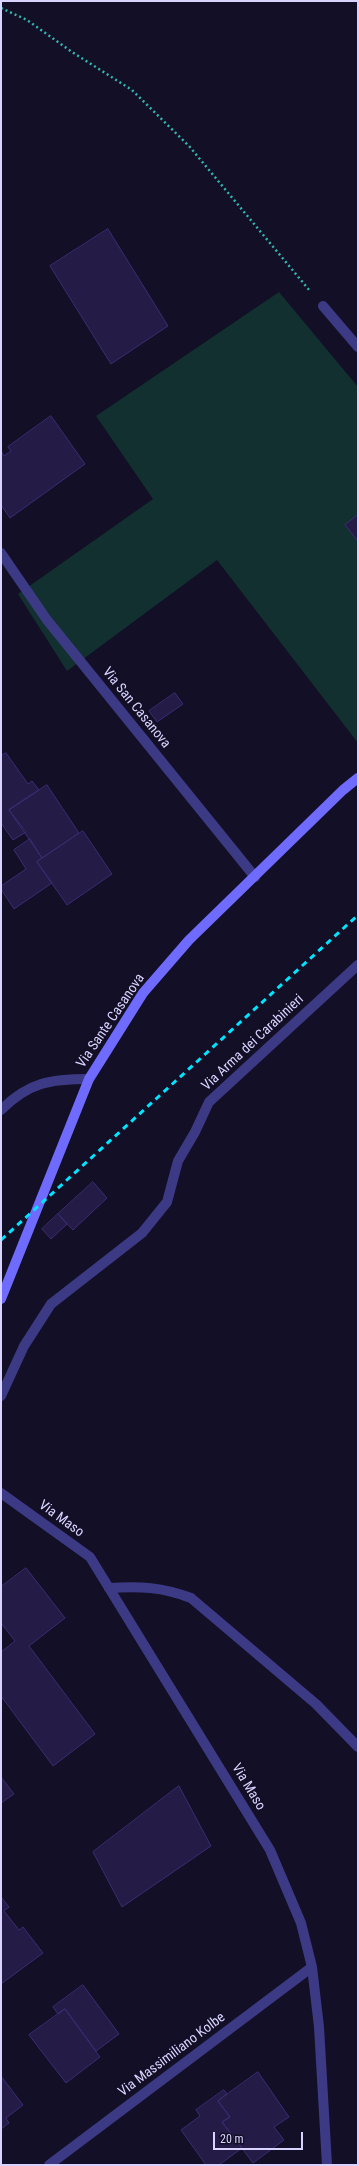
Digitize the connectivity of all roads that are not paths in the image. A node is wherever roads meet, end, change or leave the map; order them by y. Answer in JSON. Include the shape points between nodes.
{"nodes":[{"id":1,"x":323,"y":306,"type":"road end"},
{"id":2,"x":358,"y":347,"type":"edge"},
{"id":3,"x":1,"y":553,"type":"edge"},
{"id":4,"x":358,"y":778,"type":"edge"},
{"id":5,"x":255,"y":876,"type":"junction"},
{"id":6,"x":358,"y":965,"type":"edge"},
{"id":7,"x":89,"y":1079,"type":"junction"},
{"id":8,"x":1,"y":1110,"type":"edge"},
{"id":9,"x":1,"y":1299,"type":"edge"},
{"id":10,"x":1,"y":1396,"type":"edge"},
{"id":11,"x":1,"y":1493,"type":"edge"},
{"id":12,"x":109,"y":1588,"type":"junction"},
{"id":13,"x":358,"y":1748,"type":"edge"},
{"id":14,"x":312,"y":1967,"type":"junction"},
{"id":15,"x":49,"y":2165,"type":"edge"},
{"id":16,"x":328,"y":2165,"type":"edge"}],
"edges":[{"from":1,"to":2,"type":"street"},
{"from":3,"to":5,"type":"street","name":"Via San Casanova","via":[[48,620]]},
{"from":4,"to":5,"type":"main road","name":"Via Sante Casanova","via":[[342,790]]},
{"from":5,"to":7,"type":"main road","name":"Via Sante Casanova","via":[[189,940],[143,993]]},
{"from":6,"to":10,"type":"street","name":"Via Arma dei Carabinieri","via":[[209,1102],[178,1161],[167,1202],[142,1233],[50,1304],[24,1346]]},
{"from":7,"to":8,"type":"street","via":[[62,1079],[35,1084]]},
{"from":7,"to":9,"type":"main road","name":"Via Sante Casanova"},
{"from":11,"to":12,"type":"street","name":"Via Maso","via":[[90,1557]]},
{"from":12,"to":13,"type":"street","via":[[143,1586],[173,1591],[191,1598],[316,1704]]},
{"from":12,"to":14,"type":"street","name":"Via Maso","via":[[270,1850],[301,1924]]},
{"from":14,"to":15,"type":"street","name":"Via Massimiliano Kolbe"},
{"from":14,"to":16,"type":"street","name":"Via Maso","via":[[319,2028]]}]}
